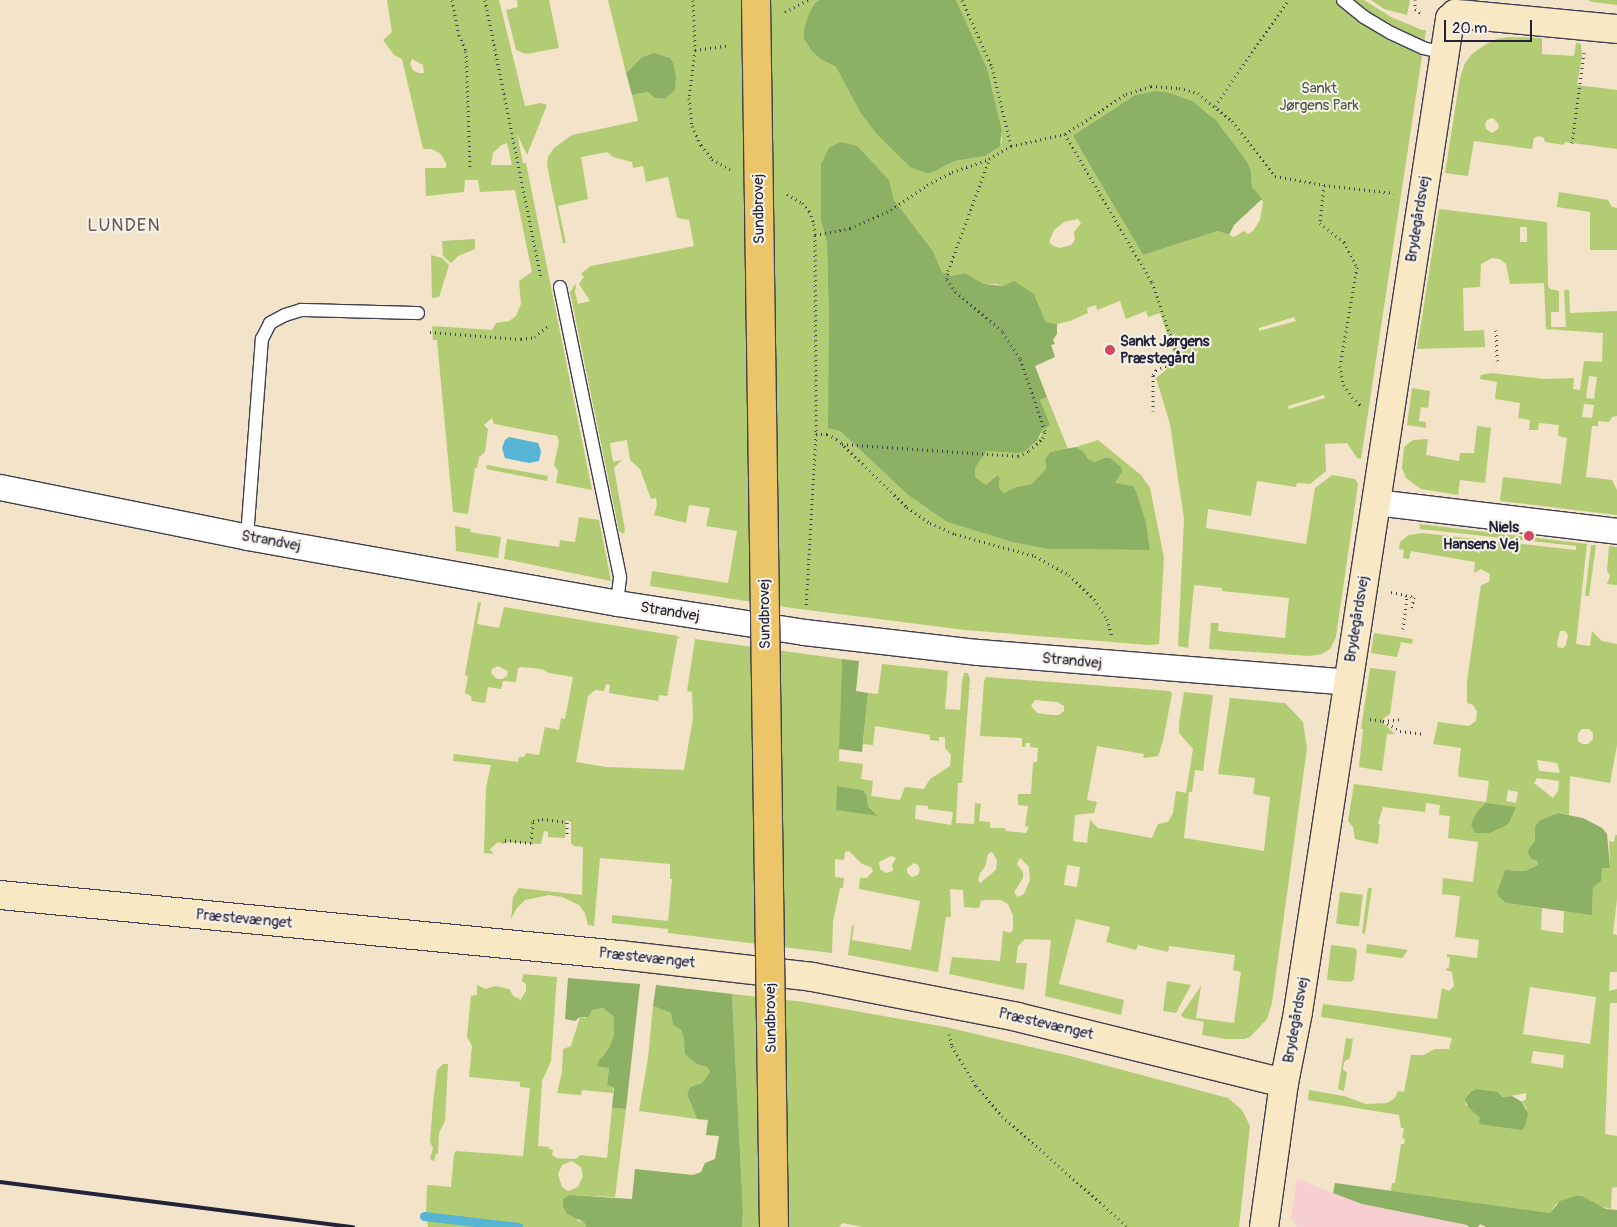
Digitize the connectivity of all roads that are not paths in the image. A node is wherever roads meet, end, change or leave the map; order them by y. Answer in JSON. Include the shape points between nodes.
{"nodes":[{"id":1,"x":756,"y":0,"type":"edge"},
{"id":2,"x":1342,"y":0,"type":"edge"},
{"id":3,"x":1453,"y":7,"type":"edge"},
{"id":4,"x":1617,"y":29,"type":"edge"},
{"id":5,"x":1444,"y":53,"type":"junction"},
{"id":6,"x":560,"y":287,"type":"dead end"},
{"id":7,"x":418,"y":313,"type":"dead end"},
{"id":8,"x":0,"y":487,"type":"edge"},
{"id":9,"x":1375,"y":502,"type":"junction"},
{"id":10,"x":1617,"y":531,"type":"edge"},
{"id":11,"x":247,"y":537,"type":"junction"},
{"id":12,"x":616,"y":603,"type":"junction"},
{"id":13,"x":1348,"y":682,"type":"junction"},
{"id":14,"x":0,"y":895,"type":"edge"},
{"id":15,"x":1284,"y":1083,"type":"junction"},
{"id":16,"x":774,"y":1227,"type":"edge"},
{"id":17,"x":1264,"y":1227,"type":"edge"}],
"edges":[{"from":1,"to":16,"type":"main road","name":"Sundbrovej","bridge":true},
{"from":2,"to":5,"type":"lane","via":[[1391,33],[1423,48]]},
{"from":3,"to":4,"type":"street"},
{"from":3,"to":5,"type":"street","name":"Brydegårdsvej"},
{"from":5,"to":9,"type":"street","name":"Brydegårdsvej"},
{"from":6,"to":12,"type":"lane","via":[[620,578]]},
{"from":7,"to":11,"type":"lane","via":[[301,310],[270,323],[262,339]]},
{"from":8,"to":11,"type":"street","name":"Strandvej"},
{"from":9,"to":10,"type":"street"},
{"from":9,"to":13,"type":"street","name":"Brydegårdsvej"},
{"from":11,"to":12,"type":"street","name":"Strandvej"},
{"from":12,"to":13,"type":"street","name":"Strandvej","via":[[894,644]]},
{"from":13,"to":15,"type":"street","name":"Brydegårdsvej","via":[[1298,1012]]},
{"from":14,"to":15,"type":"street","name":"Præstevænget","via":[[812,977],[950,1002]]},
{"from":15,"to":17,"type":"street","name":"Brydegårdsvej"}]}
